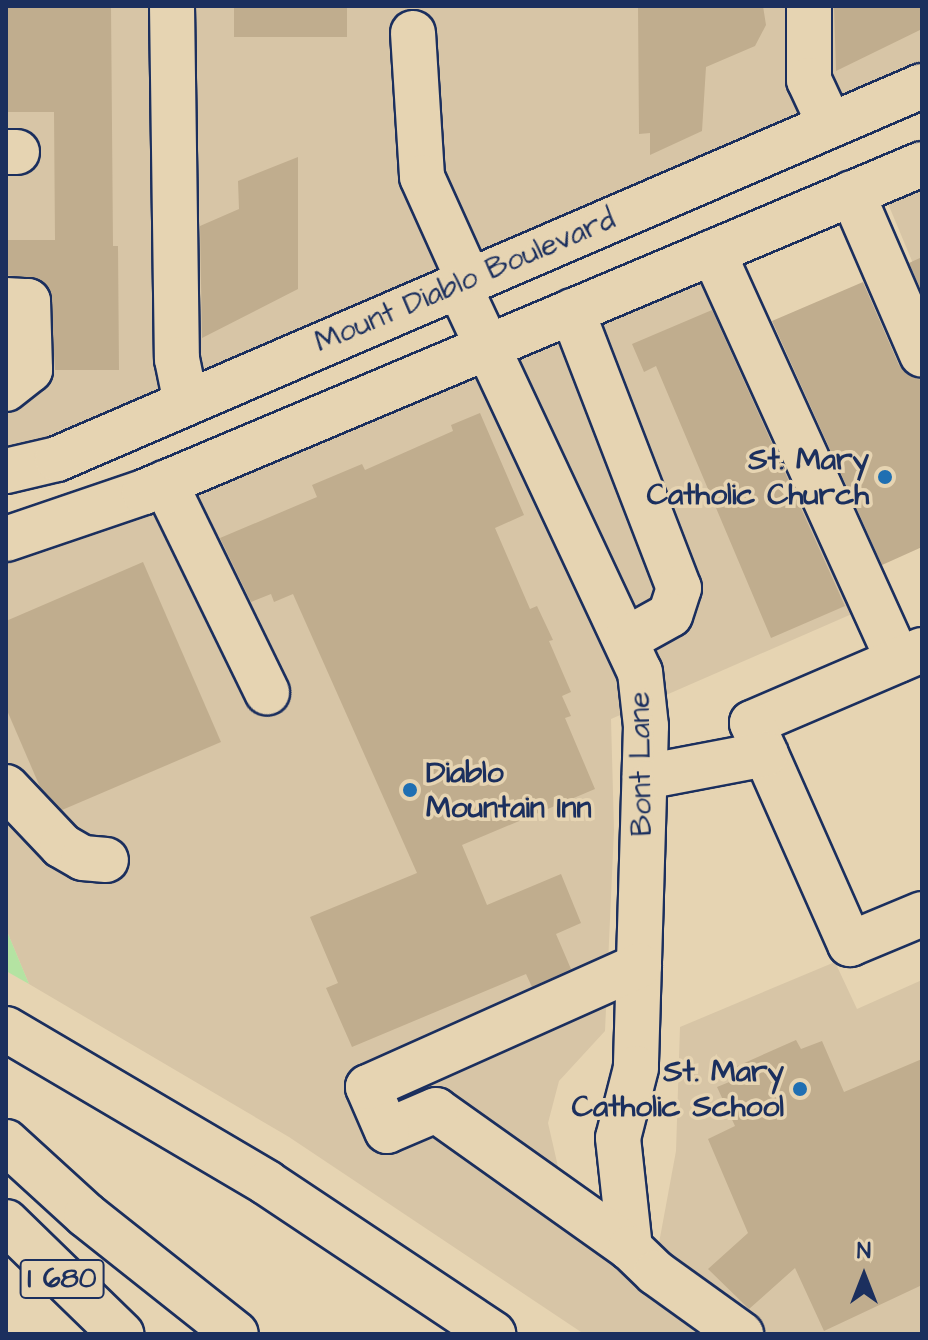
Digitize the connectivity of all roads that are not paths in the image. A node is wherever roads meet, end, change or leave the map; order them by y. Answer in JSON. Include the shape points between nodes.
{"nodes":[{"id":1,"x":172,"y":6,"type":"edge"},
{"id":2,"x":809,"y":6,"type":"edge"},
{"id":3,"x":413,"y":33,"type":"dead end"},
{"id":4,"x":922,"y":86,"type":"edge"},
{"id":5,"x":830,"y":125,"type":"junction"},
{"id":6,"x":922,"y":164,"type":"edge"},
{"id":7,"x":852,"y":193,"type":"junction"},
{"id":8,"x":713,"y":252,"type":"junction"},
{"id":9,"x":463,"y":282,"type":"junction"},
{"id":10,"x":6,"y":300,"type":"edge"},
{"id":11,"x":572,"y":311,"type":"junction"},
{"id":12,"x":487,"y":348,"type":"junction"},
{"id":13,"x":922,"y":355,"type":"edge"},
{"id":14,"x":6,"y":389,"type":"edge"},
{"id":15,"x":186,"y":403,"type":"junction"},
{"id":16,"x":6,"y":471,"type":"edge"},
{"id":17,"x":165,"y":483,"type":"junction"},
{"id":18,"x":6,"y":539,"type":"edge"},
{"id":19,"x":625,"y":640,"type":"junction"},
{"id":20,"x":910,"y":655,"type":"edge"},
{"id":21,"x":267,"y":692,"type":"dead end"},
{"id":22,"x":766,"y":754,"type":"junction"},
{"id":23,"x":645,"y":777,"type":"junction"},
{"id":24,"x":6,"y":787,"type":"edge"},
{"id":25,"x":106,"y":860,"type":"dead end"},
{"id":26,"x":922,"y":914,"type":"edge"},
{"id":27,"x":639,"y":966,"type":"junction"},
{"id":28,"x":6,"y":1029,"type":"edge"},
{"id":29,"x":6,"y":1142,"type":"edge"},
{"id":30,"x":6,"y":1222,"type":"edge"},
{"id":31,"x":630,"y":1248,"type":"junction"},
{"id":32,"x":121,"y":1334,"type":"edge"},
{"id":33,"x":236,"y":1334,"type":"edge"},
{"id":34,"x":493,"y":1334,"type":"edge"},
{"id":35,"x":741,"y":1334,"type":"edge"}],
"edges":[{"from":1,"to":15,"type":"main road","via":[[177,359]]},
{"from":2,"to":5,"type":"main road","via":[[809,80]]},
{"from":3,"to":9,"type":"main road","name":"Bont Lane","via":[[422,177]]},
{"from":4,"to":5,"type":"main road","name":"Mount Diablo Boulevard"},
{"from":5,"to":9,"type":"main road","name":"Mount Diablo Boulevard"},
{"from":6,"to":7,"type":"main road"},
{"from":7,"to":8,"type":"main road"},
{"from":7,"to":13,"type":"main road"},
{"from":8,"to":11,"type":"main road"},
{"from":8,"to":20,"type":"main road"},
{"from":9,"to":12,"type":"main road","name":"Bont Lane"},
{"from":9,"to":15,"type":"main road","name":"Mount Diablo Boulevard"},
{"from":10,"to":14,"type":"main road","via":[[28,301],[30,370]]},
{"from":11,"to":12,"type":"main road"},
{"from":11,"to":19,"type":"main road","via":[[679,588],[670,615]]},
{"from":12,"to":17,"type":"main road"},
{"from":12,"to":19,"type":"main road","name":"Bont Lane"},
{"from":15,"to":16,"type":"main road","name":"Mount Diablo Boulevard","via":[[57,459]]},
{"from":17,"to":18,"type":"main road"},
{"from":17,"to":21,"type":"main road"},
{"from":19,"to":23,"type":"main road","name":"Bont Lane","via":[[640,672]]},
{"from":20,"to":22,"type":"main road","via":[[752,723]]},
{"from":22,"to":23,"type":"main road"},
{"from":22,"to":26,"type":"main road","via":[[850,944]]},
{"from":23,"to":27,"type":"main road","name":"Bont Lane"},
{"from":24,"to":25,"type":"main road","via":[[62,846],[83,858]]},
{"from":27,"to":31,"type":"main road","name":"Bont Lane","via":[[636,1068],[618,1138]]},
{"from":27,"to":31,"type":"main road","via":[[368,1087],[387,1131],[436,1110]]},
{"from":28,"to":34,"type":"main road","via":[[267,1183]]},
{"from":29,"to":33,"type":"main road","via":[[122,1245]]},
{"from":30,"to":32,"type":"main road","number":"I 680"},
{"from":31,"to":35,"type":"main road"}]}
